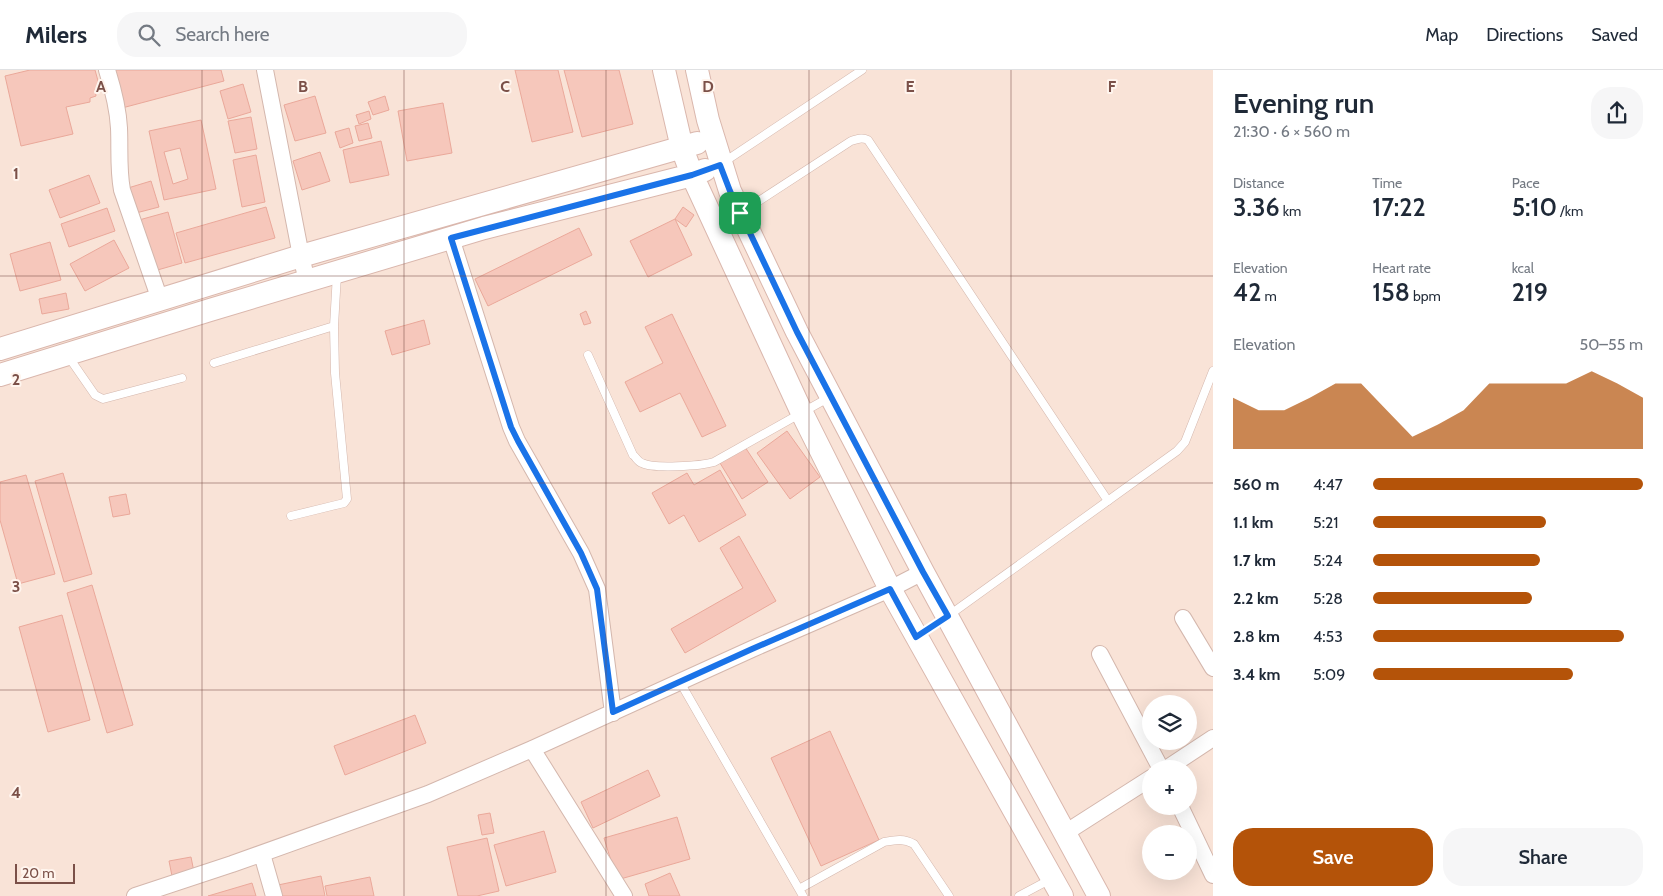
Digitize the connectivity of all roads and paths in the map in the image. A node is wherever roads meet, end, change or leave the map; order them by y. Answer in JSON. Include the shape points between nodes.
{"nodes":[{"id":1,"x":107,"y":70,"type":"edge"},
{"id":2,"x":265,"y":70,"type":"edge"},
{"id":3,"x":664,"y":70,"type":"edge"},
{"id":4,"x":698,"y":70,"type":"edge"},
{"id":5,"x":862,"y":70,"type":"edge"},
{"id":6,"x":712,"y":138,"type":"junction"},
{"id":7,"x":682,"y":148,"type":"junction"},
{"id":8,"x":720,"y":165,"type":"junction"},
{"id":9,"x":692,"y":175,"type":"junction"},
{"id":10,"x":740,"y":213,"type":"junction"},
{"id":11,"x":451,"y":238,"type":"junction"},
{"id":12,"x":301,"y":256,"type":"junction"},
{"id":13,"x":337,"y":272,"type":"junction"},
{"id":14,"x":307,"y":281,"type":"junction"},
{"id":15,"x":160,"y":300,"type":"junction"},
{"id":16,"x":334,"y":326,"type":"junction"},
{"id":17,"x":0,"y":349,"type":"edge"},
{"id":18,"x":67,"y":354,"type":"junction"},
{"id":19,"x":588,"y":355,"type":"dead end"},
{"id":20,"x":214,"y":363,"type":"dead end"},
{"id":21,"x":1213,"y":371,"type":"edge"},
{"id":22,"x":0,"y":375,"type":"edge"},
{"id":23,"x":182,"y":378,"type":"dead end"},
{"id":24,"x":831,"y":396,"type":"junction"},
{"id":25,"x":802,"y":413,"type":"junction"},
{"id":26,"x":1108,"y":501,"type":"junction"},
{"id":27,"x":291,"y":516,"type":"dead end"},
{"id":28,"x":923,"y":572,"type":"junction"},
{"id":29,"x":890,"y":589,"type":"junction"},
{"id":30,"x":948,"y":616,"type":"junction"},
{"id":31,"x":1183,"y":618,"type":"dead end"},
{"id":32,"x":916,"y":637,"type":"junction"},
{"id":33,"x":1100,"y":654,"type":"dead end"},
{"id":34,"x":1213,"y":668,"type":"edge"},
{"id":35,"x":680,"y":682,"type":"junction"},
{"id":36,"x":613,"y":712,"type":"junction"},
{"id":37,"x":1213,"y":738,"type":"edge"},
{"id":38,"x":532,"y":750,"type":"junction"},
{"id":39,"x":1157,"y":760,"type":"edge"},
{"id":40,"x":1180,"y":760,"type":"edge"},
{"id":41,"x":1142,"y":784,"type":"edge"},
{"id":42,"x":1184,"y":815,"type":"edge"},
{"id":43,"x":1065,"y":833,"type":"junction"},
{"id":44,"x":262,"y":854,"type":"junction"},
{"id":45,"x":1213,"y":875,"type":"edge"},
{"id":46,"x":1057,"y":887,"type":"edge"},
{"id":47,"x":801,"y":892,"type":"edge"},
{"id":48,"x":135,"y":896,"type":"edge"},
{"id":49,"x":274,"y":896,"type":"edge"},
{"id":50,"x":624,"y":896,"type":"edge"},
{"id":51,"x":949,"y":896,"type":"edge"},
{"id":52,"x":1019,"y":896,"type":"edge"},
{"id":53,"x":1099,"y":896,"type":"edge"}],
"edges":[{"from":1,"to":15,"type":"street","via":[[114,91],[119,127],[122,190]]},
{"from":2,"to":12,"type":"street"},
{"from":3,"to":7,"type":"main road"},
{"from":4,"to":6,"type":"main road"},
{"from":5,"to":8,"type":"lane"},
{"from":6,"to":7,"type":"main road"},
{"from":6,"to":8,"type":"main road"},
{"from":7,"to":9,"type":"main road"},
{"from":7,"to":12,"type":"main road"},
{"from":8,"to":9,"type":"main road"},
{"from":8,"to":10,"type":"main road"},
{"from":9,"to":11,"type":"main road"},
{"from":9,"to":25,"type":"main road"},
{"from":10,"to":24,"type":"main road"},
{"from":10,"to":26,"type":"lane","via":[[851,142],[868,140]]},
{"from":11,"to":13,"type":"main road"},
{"from":11,"to":36,"type":"street","via":[[511,427],[581,553],[597,589]]},
{"from":12,"to":14,"type":"street"},
{"from":12,"to":15,"type":"main road"},
{"from":13,"to":14,"type":"main road"},
{"from":13,"to":16,"type":"lane"},
{"from":14,"to":18,"type":"main road"},
{"from":15,"to":17,"type":"main road"},
{"from":16,"to":20,"type":"lane"},
{"from":16,"to":27,"type":"lane","via":[[335,373],[347,499],[344,503]]},
{"from":18,"to":22,"type":"main road"},
{"from":18,"to":23,"type":"lane","via":[[98,398]]},
{"from":19,"to":25,"type":"lane","via":[[633,455],[646,465],[703,465],[714,462]]},
{"from":21,"to":26,"type":"lane","via":[[1185,442],[1178,451]]},
{"from":24,"to":25,"type":"lane"},
{"from":24,"to":28,"type":"main road"},
{"from":25,"to":29,"type":"main road"},
{"from":26,"to":30,"type":"lane"},
{"from":28,"to":29,"type":"street"},
{"from":28,"to":30,"type":"main road"},
{"from":29,"to":32,"type":"main road"},
{"from":29,"to":35,"type":"street"},
{"from":30,"to":32,"type":"lane"},
{"from":30,"to":43,"type":"main road"},
{"from":31,"to":34,"type":"street"},
{"from":32,"to":46,"type":"main road"},
{"from":33,"to":39,"type":"street"},
{"from":35,"to":36,"type":"street"},
{"from":35,"to":47,"type":"lane"},
{"from":36,"to":38,"type":"street"},
{"from":37,"to":40,"type":"street"},
{"from":38,"to":44,"type":"street","via":[[428,794]]},
{"from":38,"to":50,"type":"street"},
{"from":41,"to":43,"type":"street"},
{"from":42,"to":45,"type":"street"},
{"from":43,"to":53,"type":"main road"},
{"from":44,"to":48,"type":"street"},
{"from":44,"to":49,"type":"street"},
{"from":46,"to":52,"type":"lane"},
{"from":47,"to":51,"type":"lane","via":[[884,842],[897,839],[914,844]]}]}
